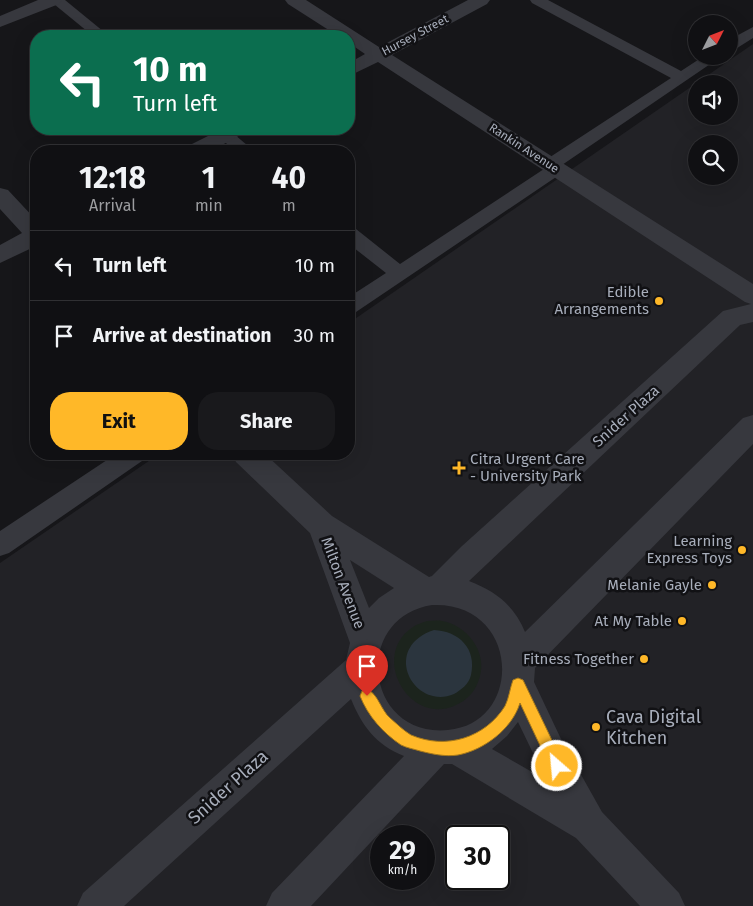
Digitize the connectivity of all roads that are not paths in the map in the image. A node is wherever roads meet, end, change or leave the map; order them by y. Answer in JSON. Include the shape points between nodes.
{"nodes":[{"id":1,"x":55,"y":0,"type":"edge"},
{"id":2,"x":294,"y":0,"type":"edge"},
{"id":3,"x":481,"y":0,"type":"edge"},
{"id":4,"x":537,"y":0,"type":"edge"},
{"id":5,"x":0,"y":22,"type":"edge"},
{"id":6,"x":94,"y":30,"type":"edge"},
{"id":7,"x":341,"y":30,"type":"edge"},
{"id":8,"x":753,"y":31,"type":"edge"},
{"id":9,"x":355,"y":39,"type":"edge"},
{"id":10,"x":738,"y":41,"type":"edge"},
{"id":11,"x":378,"y":54,"type":"junction"},
{"id":12,"x":702,"y":65,"type":"edge"},
{"id":13,"x":355,"y":67,"type":"edge"},
{"id":14,"x":682,"y":78,"type":"junction"},
{"id":15,"x":220,"y":135,"type":"edge"},
{"id":16,"x":231,"y":135,"type":"edge"},
{"id":17,"x":204,"y":145,"type":"edge"},
{"id":18,"x":240,"y":145,"type":"edge"},
{"id":19,"x":553,"y":167,"type":"junction"},
{"id":20,"x":0,"y":195,"type":"edge"},
{"id":21,"x":30,"y":228,"type":"edge"},
{"id":22,"x":30,"y":238,"type":"edge"},
{"id":23,"x":355,"y":239,"type":"edge"},
{"id":24,"x":0,"y":255,"type":"edge"},
{"id":25,"x":399,"y":273,"type":"junction"},
{"id":26,"x":753,"y":296,"type":"edge"},
{"id":27,"x":355,"y":303,"type":"edge"},
{"id":28,"x":753,"y":313,"type":"edge"},
{"id":29,"x":753,"y":426,"type":"edge"},
{"id":30,"x":125,"y":460,"type":"edge"},
{"id":31,"x":252,"y":460,"type":"edge"},
{"id":32,"x":322,"y":525,"type":"junction"},
{"id":33,"x":0,"y":545,"type":"edge"},
{"id":34,"x":432,"y":590,"type":"junction"},
{"id":35,"x":363,"y":654,"type":"junction"},
{"id":36,"x":518,"y":674,"type":"junction"},
{"id":37,"x":447,"y":748,"type":"junction"},
{"id":38,"x":589,"y":825,"type":"junction"},
{"id":39,"x":96,"y":906,"type":"edge"},
{"id":40,"x":285,"y":906,"type":"edge"},
{"id":41,"x":666,"y":906,"type":"edge"}],
"edges":[{"from":1,"to":5,"type":"street"},
{"from":1,"to":6,"type":"lane"},
{"from":2,"to":7,"type":"street","name":"Rankin Avenue"},
{"from":3,"to":11,"type":"street","name":"Hursey Street"},
{"from":4,"to":14,"type":"lane"},
{"from":8,"to":10,"type":"lane"},
{"from":9,"to":11,"type":"street","name":"Rankin Avenue"},
{"from":11,"to":13,"type":"street","name":"Hursey Street"},
{"from":11,"to":19,"type":"street","name":"Rankin Avenue"},
{"from":12,"to":14,"type":"lane"},
{"from":14,"to":19,"type":"lane"},
{"from":15,"to":17,"type":"street"},
{"from":16,"to":18,"type":"lane"},
{"from":19,"to":25,"type":"lane"},
{"from":19,"to":26,"type":"street","name":"Rankin Avenue"},
{"from":20,"to":21,"type":"street"},
{"from":22,"to":24,"type":"street"},
{"from":23,"to":25,"type":"lane"},
{"from":25,"to":27,"type":"lane"},
{"from":28,"to":34,"type":"street","name":"Snider Plaza","via":[[732,318]]},
{"from":29,"to":36,"type":"street","via":[[562,617]]},
{"from":30,"to":33,"type":"lane"},
{"from":31,"to":32,"type":"street","name":"Milton Avenue"},
{"from":32,"to":34,"type":"street","name":"Milton Avenue"},
{"from":32,"to":35,"type":"street","name":"Milton Avenue"},
{"from":34,"to":35,"type":"street","via":[[405,596],[388,607],[374,622]]},
{"from":34,"to":36,"type":"street","via":[[467,596],[491,611],[509,634]]},
{"from":35,"to":37,"type":"street","via":[[367,696],[383,721],[407,740]]},
{"from":35,"to":39,"type":"street","name":"Snider Plaza"},
{"from":36,"to":37,"type":"street","via":[[512,707],[499,726],[480,740]]},
{"from":36,"to":38,"type":"street","via":[[549,751]]},
{"from":37,"to":38,"type":"street"},
{"from":37,"to":40,"type":"street"},
{"from":38,"to":41,"type":"street"}]}
